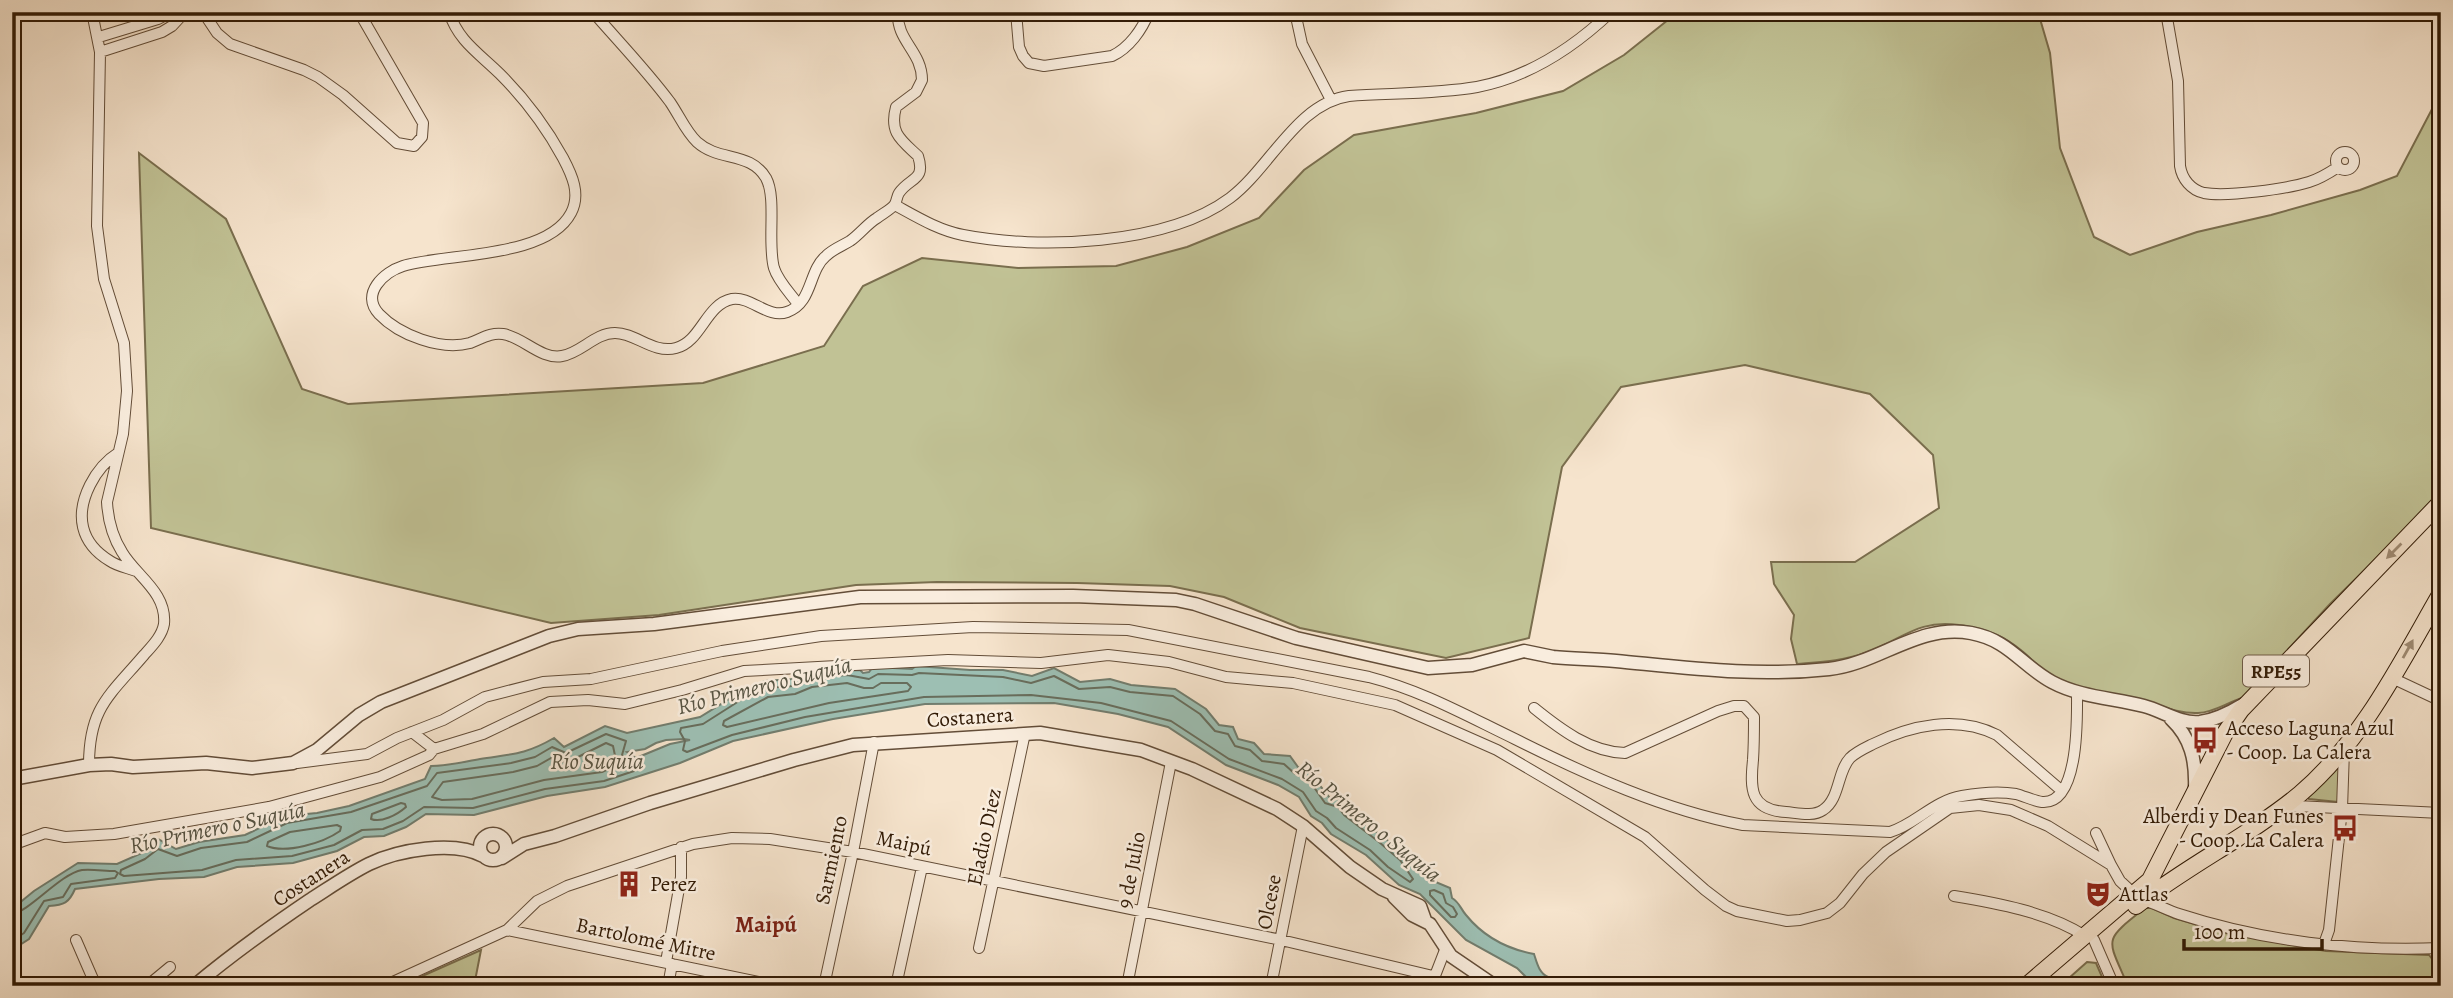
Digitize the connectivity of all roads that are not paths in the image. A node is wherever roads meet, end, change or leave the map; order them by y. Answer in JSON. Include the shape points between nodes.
{"nodes":[{"id":1,"x":92,"y":12,"type":"edge"},
{"id":2,"x":171,"y":12,"type":"edge"},
{"id":3,"x":185,"y":12,"type":"edge"},
{"id":4,"x":203,"y":12,"type":"edge"},
{"id":5,"x":359,"y":12,"type":"edge"},
{"id":6,"x":449,"y":12,"type":"edge"},
{"id":7,"x":593,"y":12,"type":"edge"},
{"id":8,"x":898,"y":12,"type":"edge"},
{"id":9,"x":1016,"y":12,"type":"edge"},
{"id":10,"x":1149,"y":12,"type":"edge"},
{"id":11,"x":1295,"y":12,"type":"edge"},
{"id":12,"x":1611,"y":12,"type":"edge"},
{"id":13,"x":2166,"y":12,"type":"edge"},
{"id":14,"x":139,"y":25,"type":"junction"},
{"id":15,"x":99,"y":37,"type":"junction"},
{"id":16,"x":143,"y":38,"type":"junction"},
{"id":17,"x":100,"y":52,"type":"junction"},
{"id":18,"x":1331,"y":100,"type":"junction"},
{"id":19,"x":2338,"y":167,"type":"dead end"},
{"id":20,"x":895,"y":205,"type":"junction"},
{"id":21,"x":798,"y":304,"type":"junction"},
{"id":22,"x":118,"y":453,"type":"junction"},
{"id":23,"x":2441,"y":502,"type":"edge"},
{"id":24,"x":139,"y":573,"type":"junction"},
{"id":25,"x":2441,"y":593,"type":"edge"},
{"id":26,"x":2392,"y":678,"type":"junction"},
{"id":27,"x":2077,"y":692,"type":"junction"},
{"id":28,"x":2441,"y":701,"type":"edge"},
{"id":29,"x":2247,"y":702,"type":"junction"},
{"id":30,"x":1534,"y":708,"type":"dead end"},
{"id":31,"x":2168,"y":716,"type":"junction"},
{"id":32,"x":412,"y":732,"type":"junction"},
{"id":33,"x":1025,"y":733,"type":"junction"},
{"id":34,"x":874,"y":743,"type":"junction"},
{"id":35,"x":434,"y":749,"type":"junction"},
{"id":36,"x":2344,"y":749,"type":"junction"},
{"id":37,"x":1171,"y":762,"type":"junction"},
{"id":38,"x":293,"y":763,"type":"junction"},
{"id":39,"x":89,"y":765,"type":"junction"},
{"id":40,"x":12,"y":779,"type":"edge"},
{"id":41,"x":2062,"y":791,"type":"junction"},
{"id":42,"x":2195,"y":792,"type":"junction"},
{"id":43,"x":1941,"y":807,"type":"junction"},
{"id":44,"x":2281,"y":808,"type":"junction"},
{"id":45,"x":2342,"y":809,"type":"junction"},
{"id":46,"x":2441,"y":813,"type":"edge"},
{"id":47,"x":1303,"y":826,"type":"junction"},
{"id":48,"x":2096,"y":833,"type":"dead end"},
{"id":49,"x":503,"y":838,"type":"junction"},
{"id":50,"x":482,"y":840,"type":"junction"},
{"id":51,"x":524,"y":844,"type":"junction"},
{"id":52,"x":12,"y":845,"type":"edge"},
{"id":53,"x":681,"y":847,"type":"junction"},
{"id":54,"x":466,"y":849,"type":"junction"},
{"id":55,"x":853,"y":852,"type":"junction"},
{"id":56,"x":483,"y":856,"type":"junction"},
{"id":57,"x":502,"y":858,"type":"junction"},
{"id":58,"x":2111,"y":865,"type":"junction"},
{"id":59,"x":922,"y":867,"type":"junction"},
{"id":60,"x":995,"y":881,"type":"junction"},
{"id":61,"x":1954,"y":896,"type":"dead end"},
{"id":62,"x":2139,"y":898,"type":"junction"},
{"id":63,"x":1143,"y":912,"type":"junction"},
{"id":64,"x":507,"y":930,"type":"junction"},
{"id":65,"x":2089,"y":938,"type":"junction"},
{"id":66,"x":76,"y":940,"type":"dead end"},
{"id":67,"x":1281,"y":940,"type":"junction"},
{"id":68,"x":2324,"y":944,"type":"junction"},
{"id":69,"x":979,"y":948,"type":"dead end"},
{"id":70,"x":2440,"y":948,"type":"edge"},
{"id":71,"x":1445,"y":950,"type":"junction"},
{"id":72,"x":669,"y":963,"type":"junction"},
{"id":73,"x":170,"y":967,"type":"dead end"},
{"id":74,"x":2441,"y":974,"type":"edge"},
{"id":75,"x":1432,"y":981,"type":"edge"},
{"id":76,"x":388,"y":984,"type":"edge"},
{"id":77,"x":96,"y":986,"type":"edge"},
{"id":78,"x":147,"y":986,"type":"edge"},
{"id":79,"x":194,"y":986,"type":"edge"},
{"id":80,"x":405,"y":986,"type":"edge"},
{"id":81,"x":668,"y":986,"type":"edge"},
{"id":82,"x":778,"y":986,"type":"edge"},
{"id":83,"x":824,"y":986,"type":"edge"},
{"id":84,"x":896,"y":986,"type":"edge"},
{"id":85,"x":1127,"y":986,"type":"edge"},
{"id":86,"x":1271,"y":986,"type":"edge"},
{"id":87,"x":1495,"y":986,"type":"edge"},
{"id":88,"x":2026,"y":986,"type":"edge"},
{"id":89,"x":2043,"y":986,"type":"edge"},
{"id":90,"x":2114,"y":986,"type":"edge"}],
"edges":[{"from":1,"to":15,"type":"street"},
{"from":2,"to":14,"type":"street"},
{"from":3,"to":16,"type":"street","via":[[167,29]]},
{"from":4,"to":5,"type":"street","via":[[230,44],[318,77],[397,143],[414,146],[422,137],[423,123]]},
{"from":6,"to":21,"type":"street","via":[[465,43],[499,73],[550,133],[575,185],[574,206],[564,223],[533,240],[501,251],[410,264],[391,272],[375,288],[372,302],[379,314],[429,342],[460,344],[505,334],[560,357],[616,333],[662,349],[676,348],[688,341],[720,304],[732,299],[776,313],[788,312]]},
{"from":7,"to":21,"type":"street","via":[[670,101],[694,139],[714,153],[757,166],[768,181],[775,271]]},
{"from":8,"to":20,"type":"street","via":[[899,29],[915,52],[922,80],[916,92],[900,102],[894,122],[899,139],[921,164],[916,180],[901,191]]},
{"from":9,"to":10,"type":"street","via":[[1023,57],[1044,66],[1120,52],[1141,29]]},
{"from":11,"to":18,"type":"street","via":[[1306,52]]},
{"from":12,"to":18,"type":"street","via":[[1557,56],[1499,81]]},
{"from":13,"to":19,"type":"street","via":[[2178,81],[2180,166],[2190,185],[2204,193],[2256,191],[2308,182]]},
{"from":14,"to":15,"type":"street"},
{"from":14,"to":16,"type":"street"},
{"from":15,"to":17,"type":"street"},
{"from":16,"to":17,"type":"street"},
{"from":17,"to":22,"type":"street","via":[[97,226],[104,279],[124,342],[127,378],[127,414]]},
{"from":18,"to":20,"type":"street","via":[[1304,119],[1230,198],[1187,220],[1143,232],[1071,244],[1016,243],[944,230]]},
{"from":20,"to":21,"type":"street","via":[[825,256]]},
{"from":22,"to":24,"type":"street","via":[[107,502],[110,524],[123,554]]},
{"from":22,"to":24,"type":"street","via":[[96,473],[86,493],[80,510],[82,527],[109,561]]},
{"from":23,"to":29,"type":"main road","number":"RPE55","one_way":true},
{"from":24,"to":39,"type":"street","via":[[162,605],[164,625],[158,639],[96,715]]},
{"from":26,"to":25,"type":"main road","number":"RPE55","one_way":true},
{"from":26,"to":28,"type":"street"},
{"from":26,"to":36,"type":"main road","number":"RPE55"},
{"from":27,"to":31,"type":"street","via":[[2145,706]]},
{"from":27,"to":38,"type":"street","via":[[2043,677],[1999,642],[1956,631],[1922,636],[1861,662],[1828,669],[1744,673],[1524,651],[1487,662],[1437,668],[1296,638],[1175,600],[860,597],[549,636],[381,702]]},
{"from":27,"to":41,"type":"street","via":[[2076,752]]},
{"from":29,"to":31,"type":"street","via":[[2199,722]]},
{"from":29,"to":42,"type":"main road","number":"RPE55","via":[[2225,733]]},
{"from":30,"to":41,"type":"street","via":[[1567,734],[1625,753],[1718,711],[1744,706],[1754,717],[1753,796],[1779,812],[1814,814],[1826,809],[1849,758],[1883,739],[1908,729],[1957,723],[1997,734]]},
{"from":31,"to":42,"type":"street","via":[[2192,751]]},
{"from":32,"to":35,"type":"street"},
{"from":32,"to":38,"type":"street","via":[[367,754]]},
{"from":32,"to":43,"type":"street","via":[[485,697],[543,682],[591,679],[821,636],[973,627],[1128,630],[1398,685],[1665,805],[1725,821],[1890,832]]},
{"from":33,"to":34,"type":"street","name":"Costanera"},
{"from":33,"to":37,"type":"street","name":"Costanera","via":[[1124,746]]},
{"from":33,"to":60,"type":"street","name":"Eladio Diez"},
{"from":34,"to":51,"type":"street","name":"Costanera","via":[[794,760]]},
{"from":34,"to":55,"type":"street","name":"Sarmiento"},
{"from":35,"to":43,"type":"street","via":[[483,734],[550,702],[625,704],[744,671],[948,660],[1041,663],[1108,655],[1169,662],[1226,677],[1293,683],[1395,705],[1497,750],[1645,837],[1726,906],[1787,921],[1816,916],[1840,903],[1886,852],[1916,833]]},
{"from":35,"to":52,"type":"street","via":[[380,777],[269,807],[114,834],[65,837],[44,833]]},
{"from":36,"to":44,"type":"main road","number":"RPE55"},
{"from":36,"to":45,"type":"street"},
{"from":37,"to":47,"type":"street","name":"Costanera","via":[[1277,809]]},
{"from":37,"to":63,"type":"street","name":"9 de Julio"},
{"from":38,"to":39,"type":"street","via":[[252,768],[206,763]]},
{"from":39,"to":40,"type":"street"},
{"from":41,"to":43,"type":"street","via":[[2042,802],[2004,792],[1959,797]]},
{"from":42,"to":62,"type":"main road","number":"RPE55"},
{"from":43,"to":58,"type":"street","via":[[1979,805],[2011,810]]},
{"from":44,"to":45,"type":"street"},
{"from":44,"to":62,"type":"main road","number":"RPE55"},
{"from":45,"to":46,"type":"street"},
{"from":45,"to":68,"type":"street"},
{"from":47,"to":67,"type":"street","name":"Olcese"},
{"from":47,"to":71,"type":"street","name":"Costanera","via":[[1350,867],[1391,895],[1417,904]]},
{"from":48,"to":58,"type":"street"},
{"from":49,"to":50,"type":"street","name":"Costanera","via":[[494,834]]},
{"from":49,"to":51,"type":"street","name":"Costanera"},
{"from":49,"to":57,"type":"street","via":[[507,846]]},
{"from":50,"to":54,"type":"street","name":"Costanera"},
{"from":50,"to":56,"type":"street"},
{"from":51,"to":57,"type":"street","name":"Costanera"},
{"from":53,"to":55,"type":"street","name":"Maipú","via":[[748,838]]},
{"from":53,"to":64,"type":"street","name":"Maipú","via":[[554,891]]},
{"from":53,"to":72,"type":"street"},
{"from":54,"to":56,"type":"street","name":"Costanera"},
{"from":54,"to":79,"type":"street","name":"Costanera","via":[[415,850],[369,864],[281,920]]},
{"from":55,"to":59,"type":"street","name":"Maipú"},
{"from":55,"to":83,"type":"street","name":"Sarmiento"},
{"from":56,"to":57,"type":"street","name":"Costanera","via":[[494,861]]},
{"from":58,"to":62,"type":"street"},
{"from":59,"to":60,"type":"street","name":"Maipú"},
{"from":59,"to":84,"type":"street"},
{"from":60,"to":63,"type":"street","name":"Maipú"},
{"from":60,"to":69,"type":"street","name":"Eladio Diez"},
{"from":61,"to":65,"type":"street","via":[[2008,906]]},
{"from":62,"to":65,"type":"main road","number":"RPE55"},
{"from":62,"to":68,"type":"street","via":[[2234,929]]},
{"from":63,"to":67,"type":"street","name":"Maipú"},
{"from":63,"to":85,"type":"street","name":"9 de Julio"},
{"from":64,"to":72,"type":"street","name":"Bartolomé Mitre"},
{"from":64,"to":76,"type":"street","name":"Maipú"},
{"from":65,"to":88,"type":"main road","number":"RPE55"},
{"from":65,"to":89,"type":"main road"},
{"from":65,"to":90,"type":"street"},
{"from":66,"to":77,"type":"street"},
{"from":67,"to":75,"type":"street","name":"Maipú"},
{"from":67,"to":86,"type":"street","name":"Olcese"},
{"from":68,"to":70,"type":"street"},
{"from":70,"to":74,"type":"street"},
{"from":71,"to":75,"type":"street"},
{"from":71,"to":87,"type":"street","name":"Costanera"},
{"from":72,"to":81,"type":"street"},
{"from":72,"to":82,"type":"street","name":"Bartolomé Mitre"},
{"from":73,"to":78,"type":"street"},
{"from":76,"to":80,"type":"street"}]}
